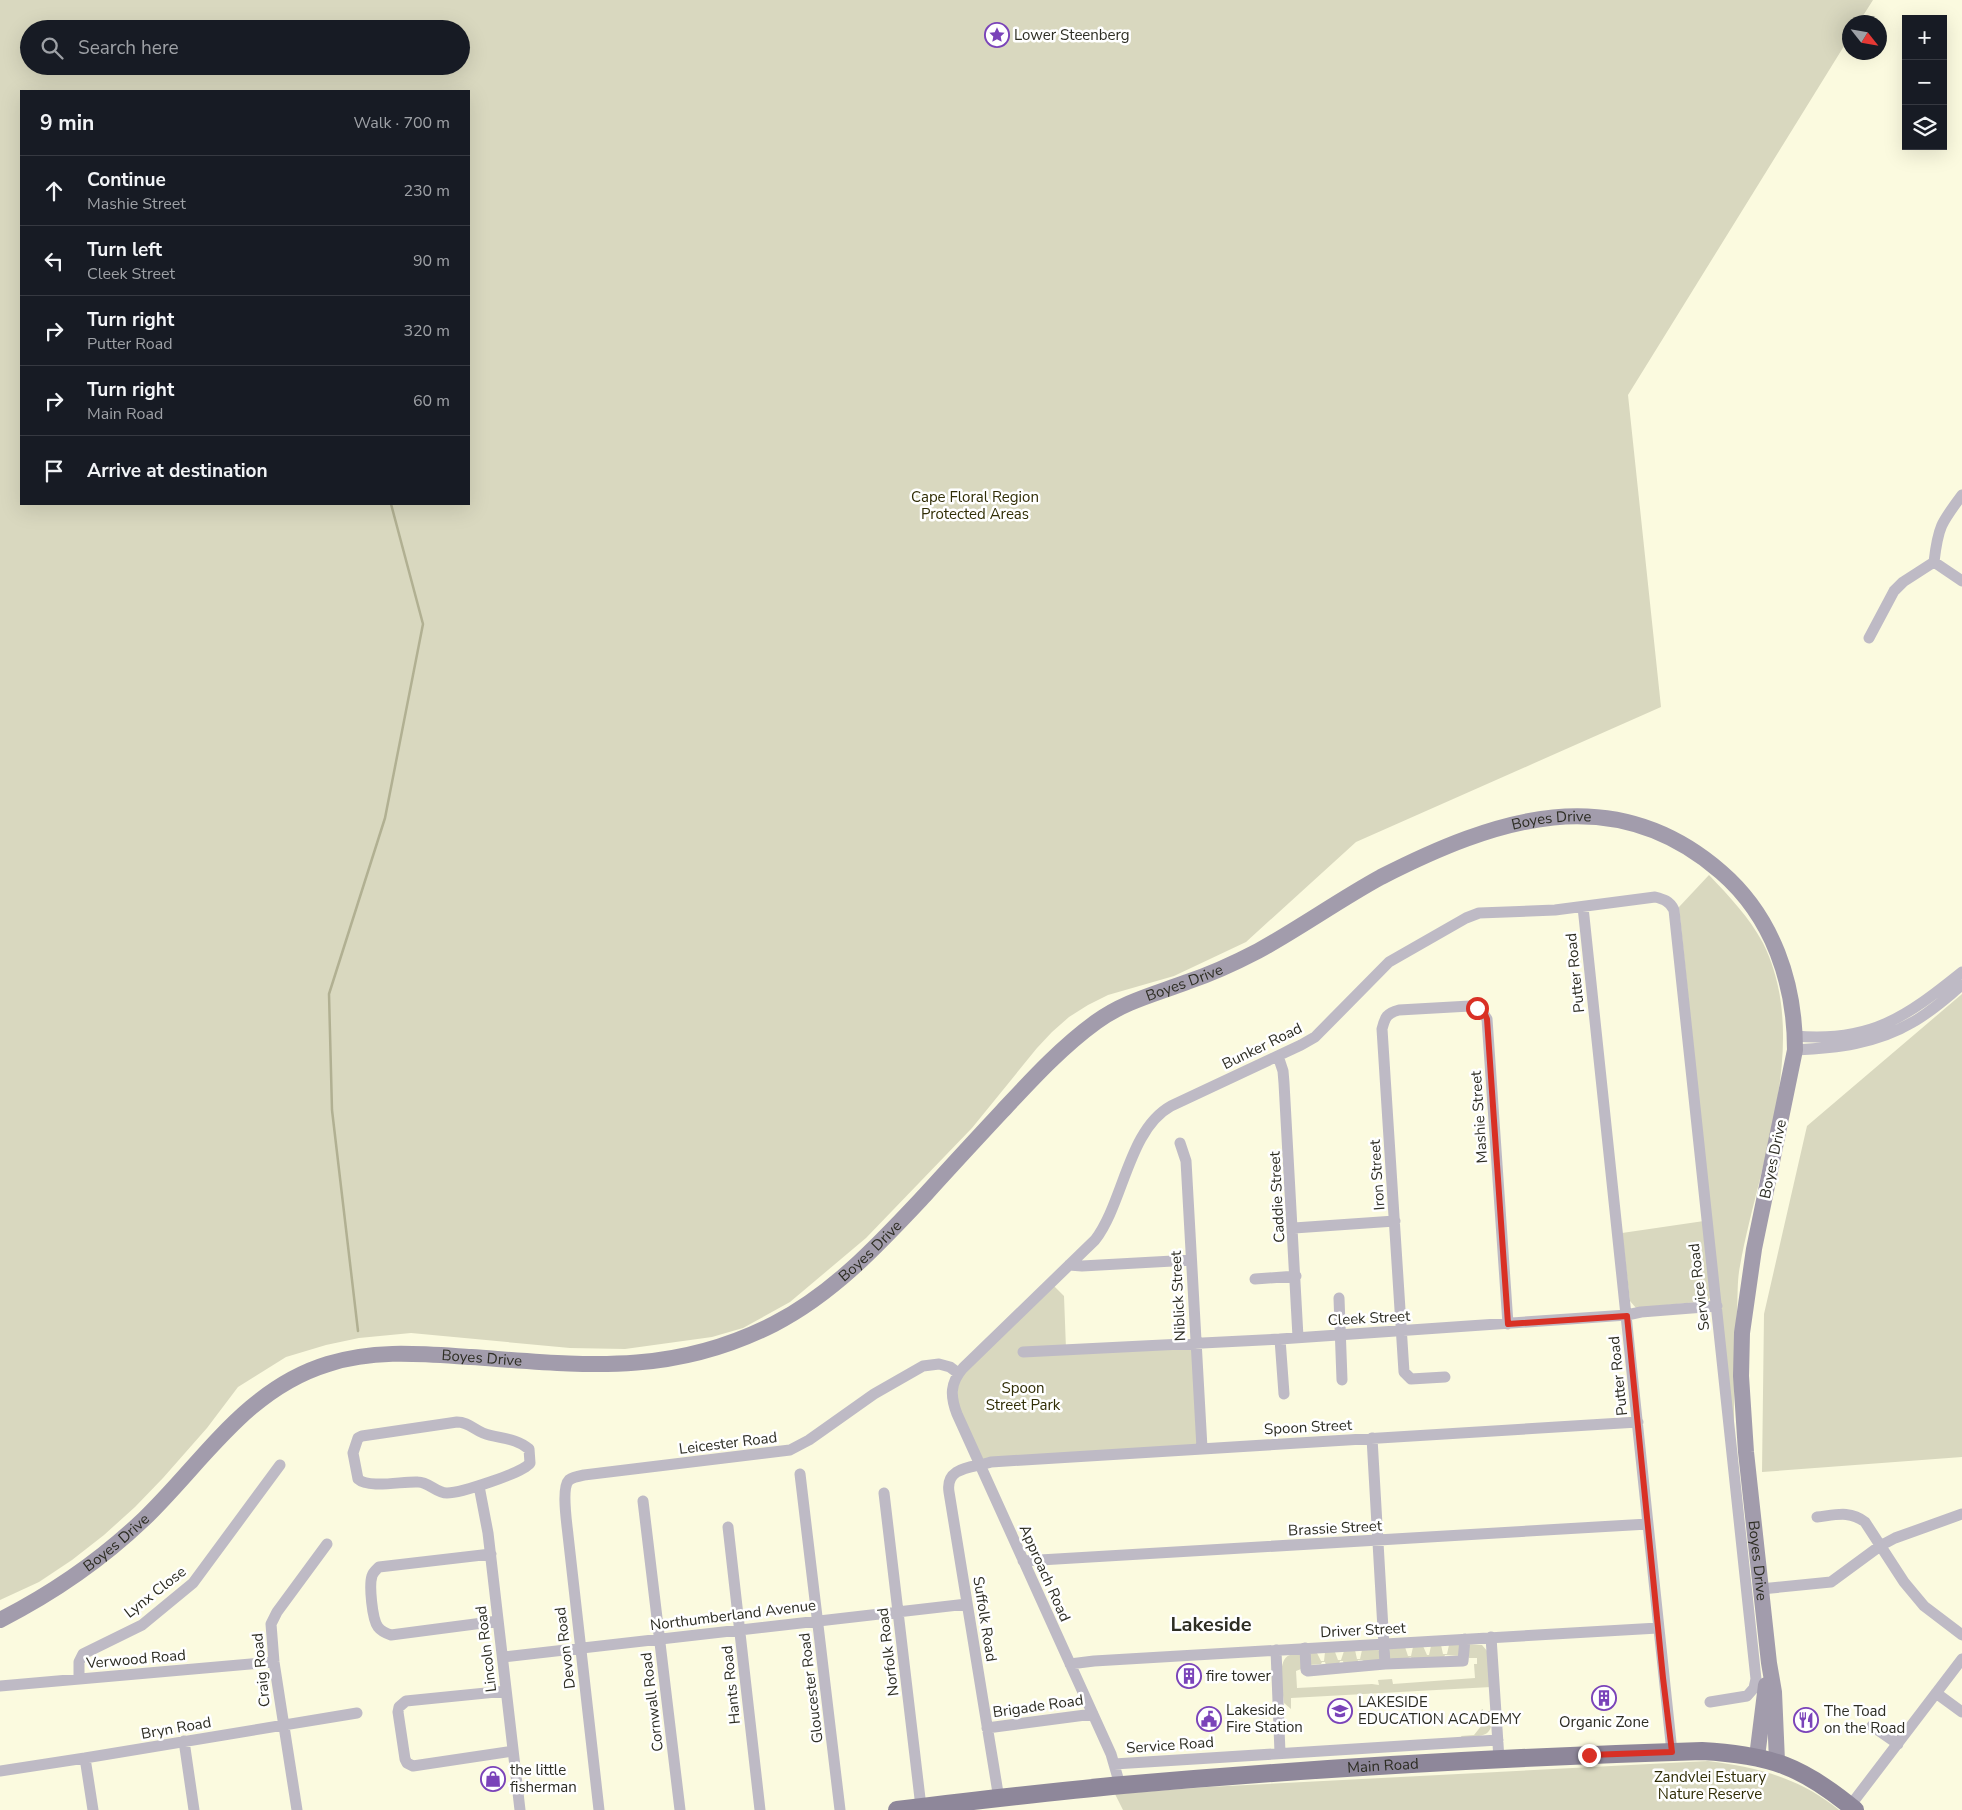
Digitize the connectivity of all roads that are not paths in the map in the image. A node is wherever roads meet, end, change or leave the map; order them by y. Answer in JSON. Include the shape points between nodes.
{"nodes":[{"id":1,"x":1962,"y":495,"type":"edge"},
{"id":2,"x":1934,"y":562,"type":"junction"},
{"id":3,"x":1962,"y":581,"type":"edge"},
{"id":4,"x":1869,"y":638,"type":"dead end"},
{"id":5,"x":1672,"y":905,"type":"joint"},
{"id":6,"x":1583,"y":907,"type":"junction"},
{"id":7,"x":1962,"y":972,"type":"edge"},
{"id":8,"x":1962,"y":985,"type":"edge"},
{"id":9,"x":1385,"y":1017,"type":"joint"},
{"id":10,"x":1795,"y":1043,"type":"junction"},
{"id":11,"x":1278,"y":1056,"type":"junction"},
{"id":12,"x":1180,"y":1143,"type":"dead end"},
{"id":13,"x":1395,"y":1221,"type":"junction"},
{"id":14,"x":1294,"y":1228,"type":"junction"},
{"id":15,"x":1191,"y":1260,"type":"junction"},
{"id":16,"x":1069,"y":1265,"type":"junction"},
{"id":17,"x":1296,"y":1276,"type":"junction"},
{"id":18,"x":1255,"y":1279,"type":"dead end"},
{"id":19,"x":1339,"y":1298,"type":"dead end"},
{"id":20,"x":1717,"y":1306,"type":"junction"},
{"id":21,"x":1627,"y":1316,"type":"junction"},
{"id":22,"x":1508,"y":1324,"type":"junction"},
{"id":23,"x":1401,"y":1332,"type":"junction"},
{"id":24,"x":1340,"y":1335,"type":"junction"},
{"id":25,"x":1298,"y":1337,"type":"junction"},
{"id":26,"x":1280,"y":1339,"type":"junction"},
{"id":27,"x":1196,"y":1343,"type":"junction"},
{"id":28,"x":1023,"y":1352,"type":"dead end"},
{"id":29,"x":958,"y":1374,"type":"junction"},
{"id":30,"x":1445,"y":1377,"type":"dead end"},
{"id":31,"x":1342,"y":1380,"type":"dead end"},
{"id":32,"x":1284,"y":1394,"type":"dead end"},
{"id":33,"x":1638,"y":1422,"type":"junction"},
{"id":34,"x":1372,"y":1438,"type":"junction"},
{"id":35,"x":1202,"y":1448,"type":"junction"},
{"id":36,"x":280,"y":1466,"type":"dead end"},
{"id":37,"x":980,"y":1466,"type":"junction"},
{"id":38,"x":800,"y":1474,"type":"dead end"},
{"id":39,"x":567,"y":1483,"type":"joint"},
{"id":40,"x":479,"y":1486,"type":"junction"},
{"id":41,"x":884,"y":1493,"type":"dead end"},
{"id":42,"x":643,"y":1501,"type":"dead end"},
{"id":43,"x":1962,"y":1514,"type":"edge"},
{"id":44,"x":1818,"y":1517,"type":"dead end"},
{"id":45,"x":1648,"y":1524,"type":"junction"},
{"id":46,"x":728,"y":1527,"type":"dead end"},
{"id":47,"x":1377,"y":1540,"type":"junction"},
{"id":48,"x":327,"y":1544,"type":"dead end"},
{"id":49,"x":1880,"y":1546,"type":"junction"},
{"id":50,"x":490,"y":1554,"type":"junction"},
{"id":51,"x":1023,"y":1561,"type":"junction"},
{"id":52,"x":1761,"y":1589,"type":"junction"},
{"id":53,"x":967,"y":1604,"type":"junction"},
{"id":54,"x":898,"y":1611,"type":"junction"},
{"id":55,"x":0,"y":1620,"type":"edge"},
{"id":56,"x":498,"y":1621,"type":"junction"},
{"id":57,"x":818,"y":1621,"type":"junction"},
{"id":58,"x":1658,"y":1628,"type":"junction"},
{"id":59,"x":740,"y":1630,"type":"junction"},
{"id":60,"x":1962,"y":1635,"type":"edge"},
{"id":61,"x":1491,"y":1638,"type":"junction"},
{"id":62,"x":660,"y":1639,"type":"junction"},
{"id":63,"x":1465,"y":1639,"type":"junction"},
{"id":64,"x":1384,"y":1644,"type":"junction"},
{"id":65,"x":1305,"y":1648,"type":"junction"},
{"id":66,"x":580,"y":1649,"type":"junction"},
{"id":67,"x":1276,"y":1650,"type":"junction"},
{"id":68,"x":503,"y":1658,"type":"junction"},
{"id":69,"x":1962,"y":1659,"type":"edge"},
{"id":70,"x":1385,"y":1661,"type":"junction"},
{"id":71,"x":274,"y":1662,"type":"junction"},
{"id":72,"x":1070,"y":1664,"type":"junction"},
{"id":73,"x":1764,"y":1667,"type":"junction"},
{"id":74,"x":79,"y":1678,"type":"junction"},
{"id":75,"x":0,"y":1686,"type":"edge"},
{"id":76,"x":506,"y":1691,"type":"junction"},
{"id":77,"x":1936,"y":1693,"type":"junction"},
{"id":78,"x":1710,"y":1702,"type":"dead end"},
{"id":79,"x":1962,"y":1712,"type":"edge"},
{"id":80,"x":357,"y":1713,"type":"dead end"},
{"id":81,"x":1093,"y":1714,"type":"junction"},
{"id":82,"x":283,"y":1726,"type":"junction"},
{"id":83,"x":1872,"y":1726,"type":"dead end"},
{"id":84,"x":987,"y":1728,"type":"junction"},
{"id":85,"x":1498,"y":1740,"type":"junction"},
{"id":86,"x":184,"y":1741,"type":"junction"},
{"id":87,"x":1898,"y":1744,"type":"junction"},
{"id":88,"x":513,"y":1751,"type":"junction"},
{"id":89,"x":1672,"y":1752,"type":"junction"},
{"id":90,"x":1280,"y":1753,"type":"junction"},
{"id":91,"x":1757,"y":1757,"type":"junction"},
{"id":92,"x":85,"y":1758,"type":"junction"},
{"id":93,"x":1193,"y":1759,"type":"junction"},
{"id":94,"x":1500,"y":1759,"type":"junction"},
{"id":95,"x":1776,"y":1762,"type":"junction"},
{"id":96,"x":1114,"y":1764,"type":"junction"},
{"id":97,"x":0,"y":1771,"type":"edge"},
{"id":98,"x":1195,"y":1779,"type":"junction"},
{"id":99,"x":1120,"y":1785,"type":"junction"},
{"id":100,"x":999,"y":1799,"type":"junction"},
{"id":101,"x":921,"y":1807,"type":"junction"},
{"id":102,"x":1852,"y":1808,"type":"edge"},
{"id":103,"x":93,"y":1810,"type":"edge"},
{"id":104,"x":194,"y":1810,"type":"edge"},
{"id":105,"x":297,"y":1810,"type":"edge"},
{"id":106,"x":520,"y":1810,"type":"edge"},
{"id":107,"x":600,"y":1810,"type":"edge"},
{"id":108,"x":680,"y":1810,"type":"edge"},
{"id":109,"x":760,"y":1810,"type":"edge"},
{"id":110,"x":840,"y":1810,"type":"edge"},
{"id":111,"x":897,"y":1810,"type":"edge"}],
"edges":[{"from":1,"to":2,"type":"street","via":[[1942,522]]},
{"from":2,"to":3,"type":"street"},
{"from":2,"to":4,"type":"street","via":[[1902,582]]},
{"from":5,"to":6,"type":"street","name":"Bunker Road","via":[[1655,897]]},
{"from":5,"to":20,"type":"street","name":"Service Road","via":[[1676,918]]},
{"from":6,"to":11,"type":"street","name":"Bunker Road","via":[[1479,914],[1466,918],[1389,962],[1323,1030]]},
{"from":6,"to":21,"type":"street","name":"Putter Road"},
{"from":7,"to":10,"type":"street","via":[[1910,1012],[1873,1030]]},
{"from":8,"to":10,"type":"street","via":[[1900,1029],[1858,1044],[1833,1048]]},
{"from":9,"to":13,"type":"street","name":"Iron Street","via":[[1382,1029]]},
{"from":9,"to":22,"type":"street","name":"Mashie Street","via":[[1399,1010],[1470,1006],[1481,1010],[1487,1019]]},
{"from":10,"to":52,"type":"main road","name":"Boyes Drive","via":[[1754,1249],[1742,1333],[1743,1411]]},
{"from":10,"to":55,"type":"main road","name":"Boyes Drive","via":[[1788,979],[1765,924],[1745,896],[1703,856],[1656,831],[1611,818],[1545,817],[1490,830],[1381,878],[1258,951],[1131,1002],[1102,1018],[1039,1071],[888,1235],[839,1281],[779,1321],[751,1335],[698,1353],[630,1364],[566,1364],[393,1353],[346,1359],[314,1368],[270,1392],[239,1416],[158,1505],[111,1549],[60,1587]]},
{"from":11,"to":14,"type":"street","name":"Caddie Street","via":[[1284,1074]]},
{"from":11,"to":16,"type":"street","name":"Bunker Road","via":[[1171,1106],[1152,1121],[1145,1130],[1101,1232]]},
{"from":12,"to":15,"type":"street","name":"Niblick Street","via":[[1186,1161]]},
{"from":13,"to":14,"type":"street"},
{"from":13,"to":23,"type":"street","name":"Iron Street"},
{"from":14,"to":17,"type":"street","name":"Caddie Street"},
{"from":15,"to":16,"type":"street"},
{"from":15,"to":27,"type":"street","name":"Niblick Street"},
{"from":16,"to":29,"type":"street","name":"Bunker Road"},
{"from":17,"to":18,"type":"street"},
{"from":17,"to":25,"type":"street","name":"Caddie Street"},
{"from":19,"to":24,"type":"street"},
{"from":20,"to":21,"type":"street","name":"Cleek Street"},
{"from":20,"to":73,"type":"street","name":"Service Road"},
{"from":21,"to":22,"type":"street","name":"Cleek Street"},
{"from":21,"to":33,"type":"street","name":"Putter Road"},
{"from":22,"to":23,"type":"street","name":"Cleek Street"},
{"from":23,"to":24,"type":"street","name":"Cleek Street"},
{"from":23,"to":30,"type":"street","name":"Iron Street","via":[[1404,1372],[1408,1378]]},
{"from":24,"to":25,"type":"street","name":"Cleek Street"},
{"from":24,"to":31,"type":"street"},
{"from":25,"to":26,"type":"street","name":"Cleek Street"},
{"from":26,"to":27,"type":"street","name":"Cleek Street"},
{"from":26,"to":32,"type":"street"},
{"from":27,"to":28,"type":"street","name":"Cleek Street"},
{"from":27,"to":35,"type":"street","name":"Niblick Street"},
{"from":29,"to":37,"type":"street","name":"Approach Road","via":[[952,1400]]},
{"from":29,"to":39,"type":"street","name":"Leicester Road","via":[[939,1364],[923,1366],[790,1450],[584,1475]]},
{"from":33,"to":34,"type":"street","name":"Spoon Street"},
{"from":33,"to":45,"type":"street","name":"Putter Road"},
{"from":34,"to":35,"type":"street","name":"Spoon Street"},
{"from":34,"to":47,"type":"street"},
{"from":35,"to":37,"type":"street","name":"Spoon Street","via":[[992,1462]]},
{"from":36,"to":74,"type":"street","name":"Lynx Close","via":[[197,1580],[142,1625],[83,1654],[79,1662]]},
{"from":37,"to":51,"type":"street","name":"Approach Road"},
{"from":37,"to":53,"type":"street","name":"Suffolk Road","via":[[953,1473],[948,1484]]},
{"from":38,"to":57,"type":"street","name":"Gloucester Road"},
{"from":39,"to":66,"type":"street","name":"Devon Road","via":[[564,1493]]},
{"from":40,"to":40,"type":"street","via":[[528,1466],[531,1459],[529,1449],[511,1439],[484,1434],[467,1423],[456,1422],[362,1436],[355,1442],[356,1474],[366,1484],[420,1482],[447,1493]]},
{"from":40,"to":50,"type":"street","name":"Lincoln Road"},
{"from":41,"to":54,"type":"street","name":"Norfolk Road"},
{"from":42,"to":62,"type":"street","name":"Cornwall Road"},
{"from":43,"to":49,"type":"street"},
{"from":44,"to":49,"type":"street","via":[[1854,1515],[1864,1522]]},
{"from":45,"to":47,"type":"street","name":"Brassie Street"},
{"from":45,"to":58,"type":"street","name":"Putter Road"},
{"from":46,"to":59,"type":"street","name":"Hants Road"},
{"from":47,"to":51,"type":"street","name":"Brassie Street"},
{"from":47,"to":64,"type":"street"},
{"from":48,"to":71,"type":"street","name":"Craig Road","via":[[274,1617],[271,1624]]},
{"from":49,"to":52,"type":"street","via":[[1831,1582]]},
{"from":49,"to":60,"type":"street","via":[[1924,1606]]},
{"from":50,"to":56,"type":"street","name":"Lincoln Road"},
{"from":50,"to":56,"type":"street","via":[[379,1567],[371,1580],[374,1618],[381,1631],[391,1635]]},
{"from":51,"to":72,"type":"street","name":"Approach Road"},
{"from":52,"to":73,"type":"main road","name":"Boyes Drive"},
{"from":53,"to":54,"type":"street","name":"Northumberland Avenue"},
{"from":53,"to":84,"type":"street","name":"Suffolk Road"},
{"from":54,"to":57,"type":"street","name":"Northumberland Avenue"},
{"from":54,"to":101,"type":"street","name":"Norfolk Road"},
{"from":56,"to":68,"type":"street","name":"Lincoln Road"},
{"from":57,"to":59,"type":"street","name":"Northumberland Avenue"},
{"from":57,"to":110,"type":"street","name":"Gloucester Road"},
{"from":58,"to":61,"type":"street","name":"Driver Street"},
{"from":58,"to":89,"type":"street","name":"Putter Road"},
{"from":59,"to":62,"type":"street","name":"Northumberland Avenue"},
{"from":59,"to":109,"type":"street","name":"Hants Road"},
{"from":61,"to":63,"type":"street","name":"Driver Street"},
{"from":61,"to":85,"type":"street"},
{"from":62,"to":66,"type":"street","name":"Northumberland Avenue"},
{"from":62,"to":108,"type":"street","name":"Cornwall Road"},
{"from":63,"to":64,"type":"street","name":"Driver Street"},
{"from":63,"to":70,"type":"street","via":[[1462,1661]]},
{"from":64,"to":65,"type":"street","name":"Driver Street"},
{"from":64,"to":70,"type":"street"},
{"from":65,"to":67,"type":"street","name":"Driver Street"},
{"from":65,"to":70,"type":"street","via":[[1308,1671]]},
{"from":66,"to":68,"type":"street","name":"Northumberland Avenue"},
{"from":66,"to":107,"type":"street","name":"Devon Road"},
{"from":67,"to":72,"type":"street","name":"Driver Street"},
{"from":67,"to":90,"type":"street"},
{"from":68,"to":76,"type":"street","name":"Lincoln Road"},
{"from":69,"to":77,"type":"street"},
{"from":71,"to":74,"type":"street","name":"Verwood Road"},
{"from":71,"to":82,"type":"street","name":"Craig Road"},
{"from":72,"to":81,"type":"street","name":"Approach Road"},
{"from":73,"to":78,"type":"street","name":"Service Road","via":[[1747,1696]]},
{"from":73,"to":91,"type":"main road","name":"Boyes Drive","via":[[1765,1689]]},
{"from":73,"to":95,"type":"main road","name":"Boyes Drive","via":[[1774,1692]]},
{"from":74,"to":75,"type":"street","name":"Verwood Road"},
{"from":76,"to":88,"type":"street","name":"Lincoln Road"},
{"from":76,"to":88,"type":"street","via":[[406,1701],[398,1712],[405,1759],[413,1766]]},
{"from":77,"to":79,"type":"street"},
{"from":77,"to":87,"type":"street"},
{"from":80,"to":82,"type":"street","name":"Bryn Road"},
{"from":81,"to":84,"type":"street","name":"Brigade Road"},
{"from":81,"to":96,"type":"street","name":"Approach Road"},
{"from":82,"to":86,"type":"street","name":"Bryn Road"},
{"from":82,"to":105,"type":"street","name":"Craig Road"},
{"from":83,"to":87,"type":"street"},
{"from":84,"to":100,"type":"street","name":"Suffolk Road"},
{"from":85,"to":90,"type":"street","name":"Service Road"},
{"from":85,"to":94,"type":"street"},
{"from":86,"to":92,"type":"street","name":"Bryn Road"},
{"from":86,"to":104,"type":"street"},
{"from":87,"to":102,"type":"street"},
{"from":88,"to":106,"type":"street","name":"Lincoln Road"},
{"from":89,"to":91,"type":"main road","name":"Main Road","via":[[1702,1751]]},
{"from":89,"to":94,"type":"main road","name":"Main Road"},
{"from":90,"to":93,"type":"street","name":"Service Road"},
{"from":91,"to":95,"type":"main road","name":"Main Road"},
{"from":92,"to":97,"type":"street","name":"Bryn Road"},
{"from":92,"to":103,"type":"street"},
{"from":93,"to":96,"type":"street","name":"Service Road"},
{"from":93,"to":98,"type":"street"},
{"from":94,"to":98,"type":"main road","name":"Main Road"},
{"from":95,"to":102,"type":"main road","name":"Main Road","via":[[1807,1776]]},
{"from":96,"to":99,"type":"street","name":"Approach Road"},
{"from":98,"to":99,"type":"main road","name":"Main Road"},
{"from":99,"to":100,"type":"main road","name":"Main Road"},
{"from":100,"to":101,"type":"main road","name":"Main Road"},
{"from":101,"to":111,"type":"main road","name":"Main Road"}]}
